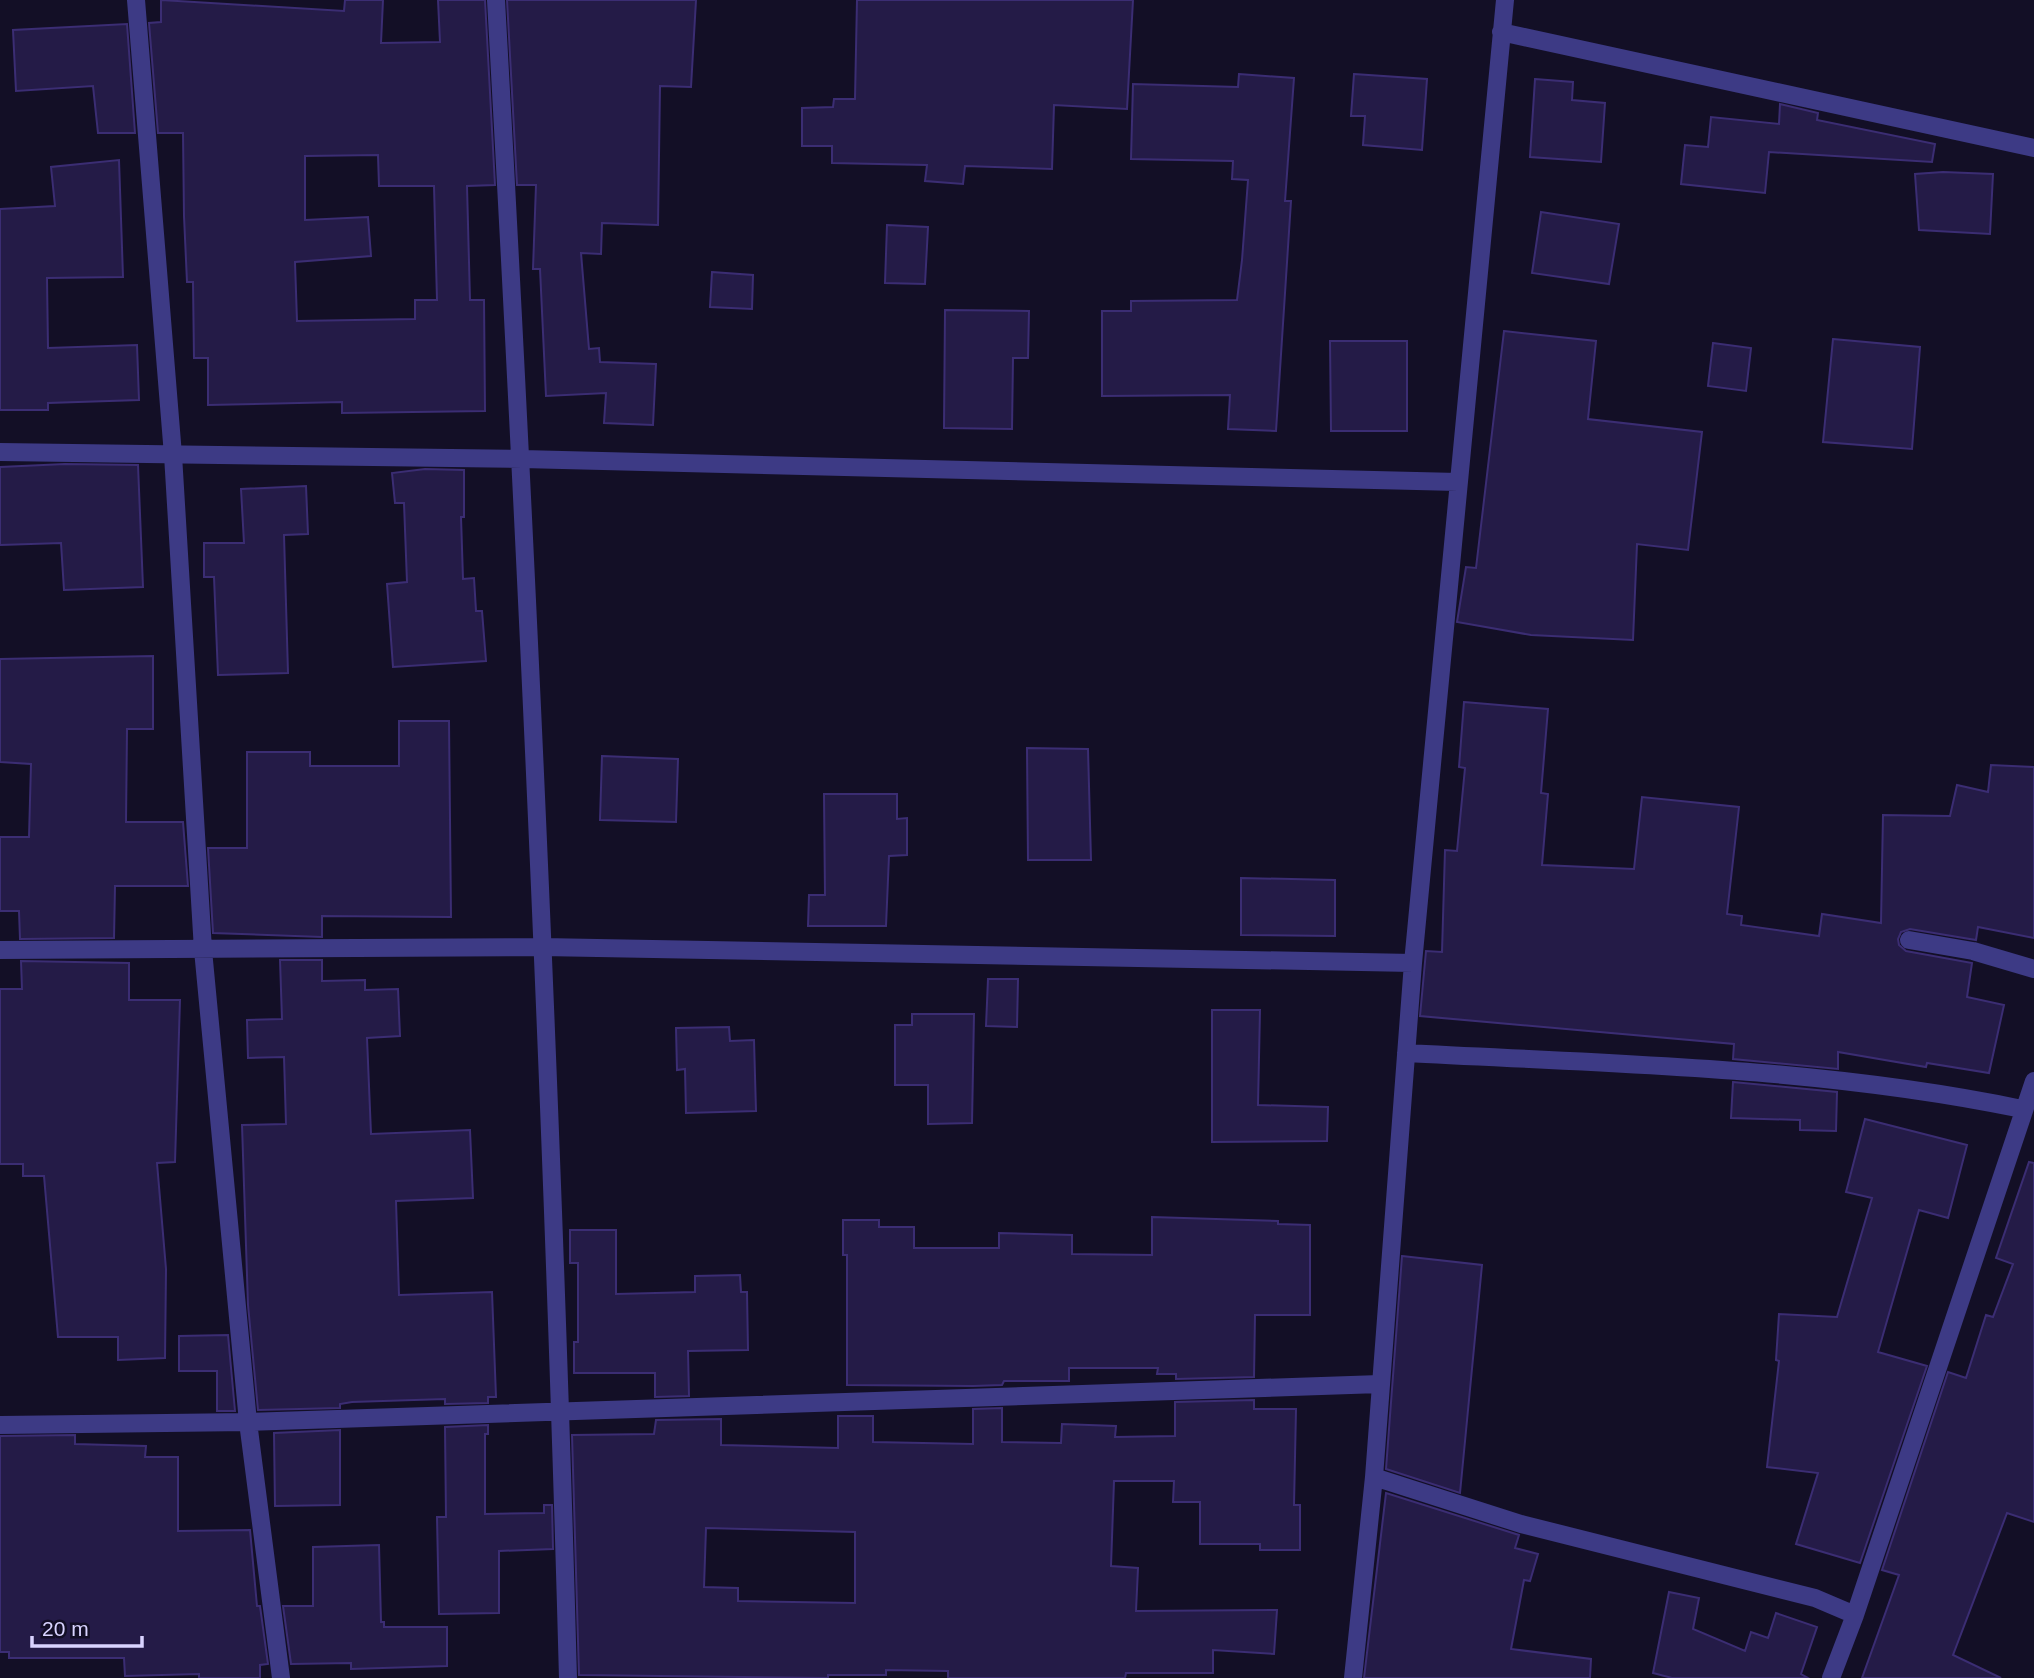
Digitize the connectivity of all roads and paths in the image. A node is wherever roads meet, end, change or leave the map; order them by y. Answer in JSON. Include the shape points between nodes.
{"nodes":[{"id":1,"x":136,"y":0,"type":"edge"},
{"id":2,"x":496,"y":0,"type":"edge"},
{"id":3,"x":1504,"y":0,"type":"edge"},
{"id":4,"x":1501,"y":33,"type":"junction"},
{"id":5,"x":2034,"y":148,"type":"edge"},
{"id":6,"x":0,"y":452,"type":"edge"},
{"id":7,"x":173,"y":456,"type":"junction"},
{"id":8,"x":522,"y":459,"type":"junction"},
{"id":9,"x":1458,"y":482,"type":"junction"},
{"id":10,"x":1909,"y":940,"type":"dead end"},
{"id":11,"x":542,"y":947,"type":"junction"},
{"id":12,"x":0,"y":950,"type":"edge"},
{"id":13,"x":203,"y":950,"type":"junction"},
{"id":14,"x":1413,"y":963,"type":"junction"},
{"id":15,"x":2034,"y":969,"type":"edge"},
{"id":16,"x":1406,"y":1053,"type":"junction"},
{"id":17,"x":2034,"y":1081,"type":"edge"},
{"id":18,"x":2022,"y":1109,"type":"junction"},
{"id":19,"x":1380,"y":1384,"type":"junction"},
{"id":20,"x":561,"y":1412,"type":"junction"},
{"id":21,"x":248,"y":1422,"type":"junction"},
{"id":22,"x":0,"y":1425,"type":"edge"},
{"id":23,"x":1374,"y":1477,"type":"junction"},
{"id":24,"x":1855,"y":1615,"type":"junction"},
{"id":25,"x":281,"y":1678,"type":"edge"},
{"id":26,"x":568,"y":1678,"type":"edge"},
{"id":27,"x":1353,"y":1678,"type":"edge"},
{"id":28,"x":1830,"y":1678,"type":"edge"}],
"edges":[{"from":1,"to":7,"type":"street"},
{"from":2,"to":8,"type":"street"},
{"from":3,"to":4,"type":"street"},
{"from":4,"to":5,"type":"street"},
{"from":4,"to":9,"type":"street"},
{"from":6,"to":7,"type":"street"},
{"from":7,"to":8,"type":"street"},
{"from":7,"to":13,"type":"street"},
{"from":8,"to":9,"type":"street"},
{"from":8,"to":11,"type":"street"},
{"from":9,"to":14,"type":"street"},
{"from":10,"to":15,"type":"street","via":[[1973,951]]},
{"from":11,"to":13,"type":"street"},
{"from":11,"to":14,"type":"street"},
{"from":11,"to":20,"type":"street"},
{"from":12,"to":13,"type":"street"},
{"from":13,"to":21,"type":"street"},
{"from":14,"to":16,"type":"street"},
{"from":16,"to":18,"type":"street","via":[[1817,1076],[1952,1094]]},
{"from":16,"to":19,"type":"street"},
{"from":17,"to":18,"type":"street"},
{"from":18,"to":24,"type":"street"},
{"from":19,"to":20,"type":"street"},
{"from":19,"to":23,"type":"street"},
{"from":20,"to":21,"type":"street"},
{"from":20,"to":26,"type":"street"},
{"from":21,"to":22,"type":"street"},
{"from":21,"to":25,"type":"street"},
{"from":23,"to":24,"type":"street","via":[[1521,1524],[1815,1598]]},
{"from":23,"to":27,"type":"street"},
{"from":24,"to":28,"type":"street"}]}
